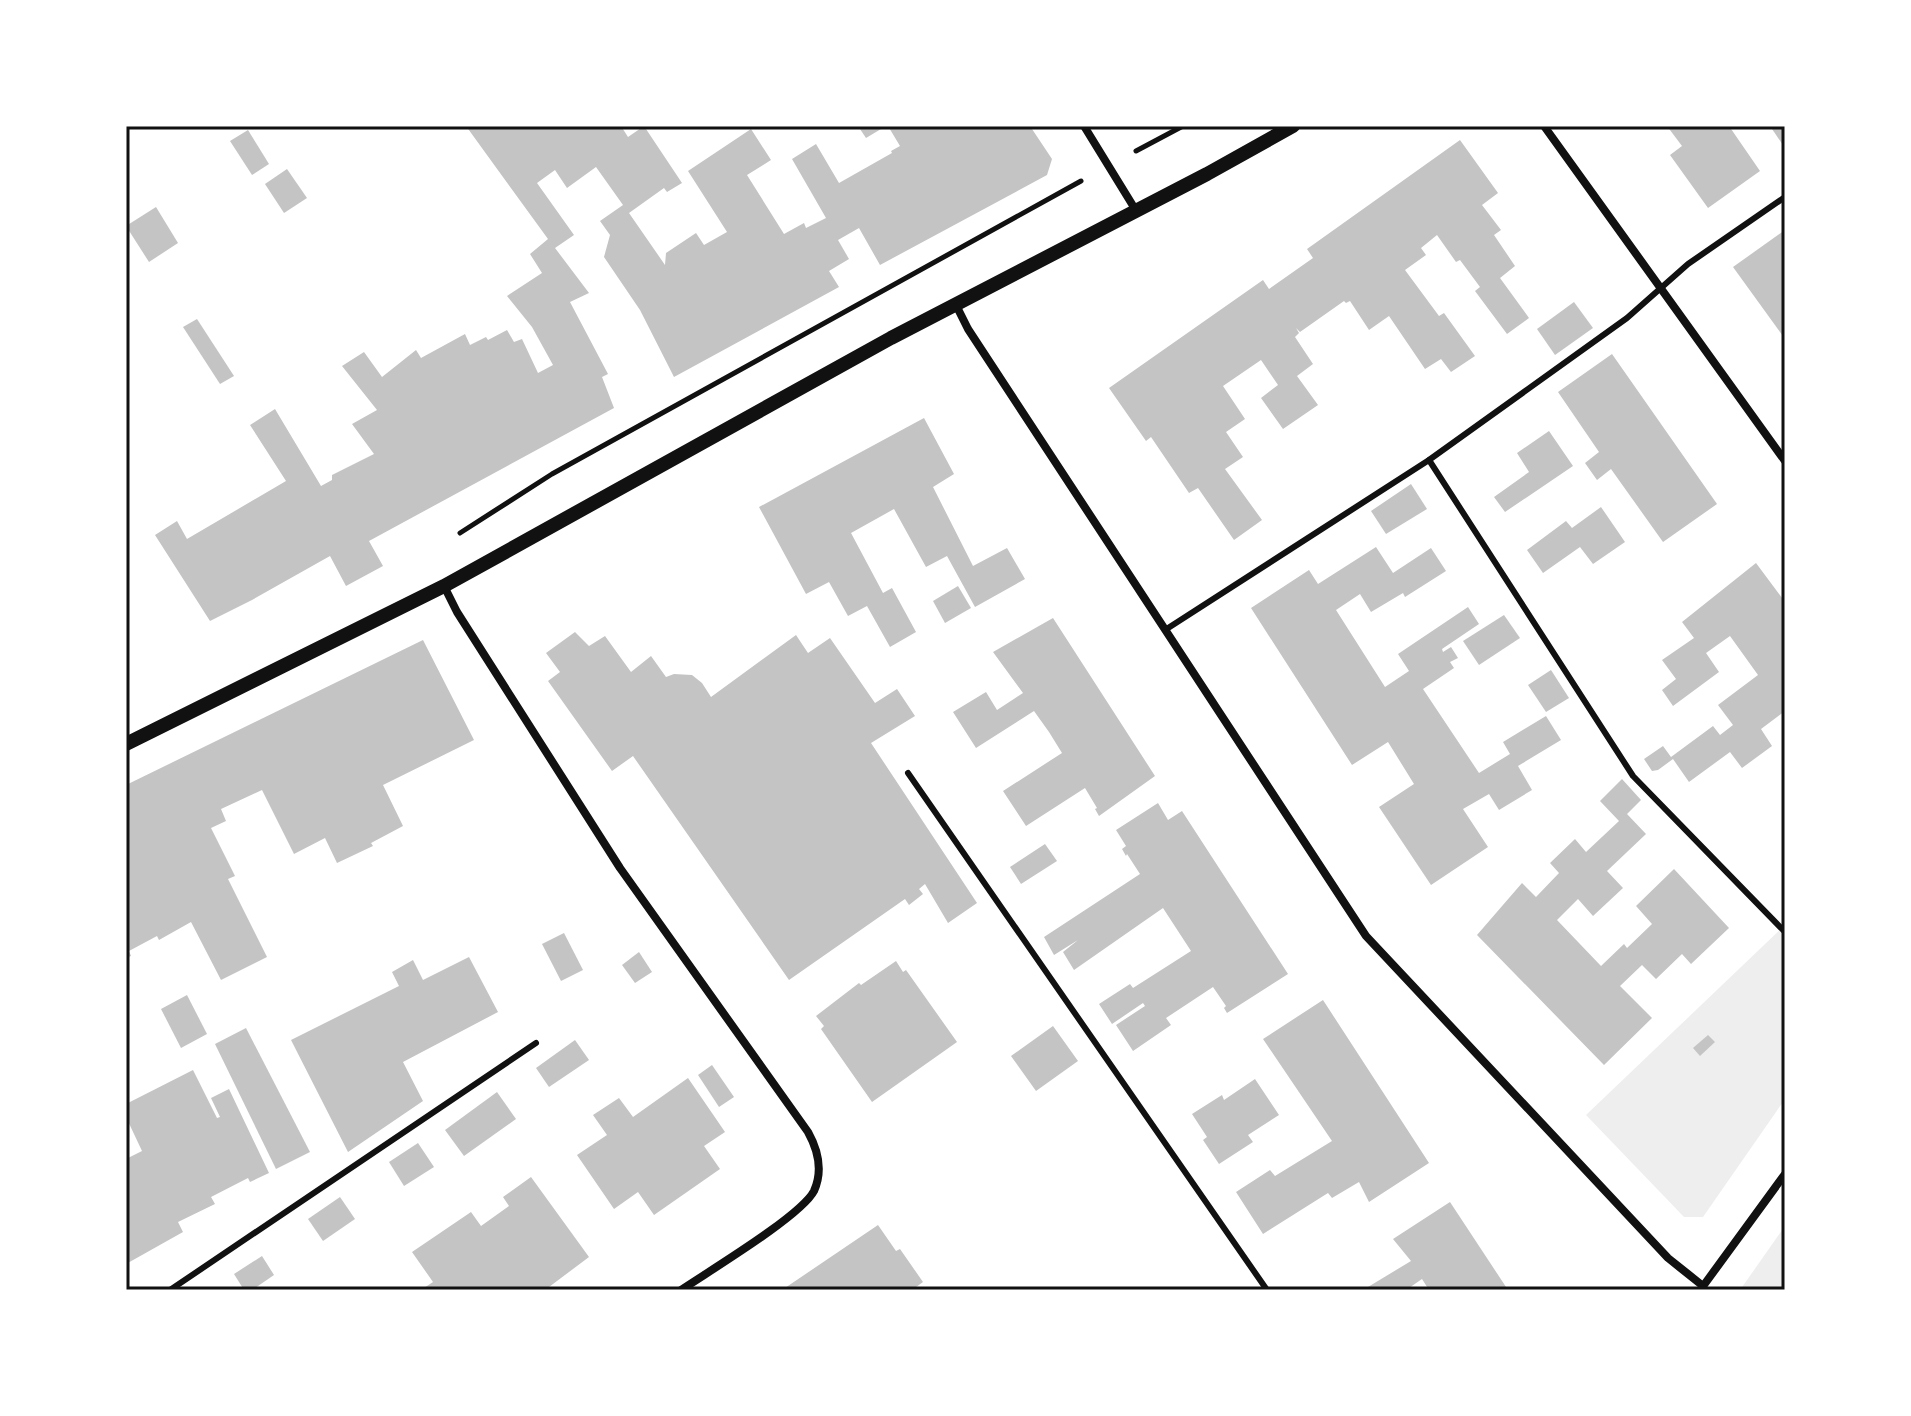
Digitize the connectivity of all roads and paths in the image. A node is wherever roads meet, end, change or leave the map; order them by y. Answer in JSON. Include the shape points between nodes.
{"nodes":[{"id":1,"x":1084,"y":126,"type":"edge"},
{"id":2,"x":1183,"y":126,"type":"edge"},
{"id":3,"x":1293,"y":126,"type":"edge"},
{"id":4,"x":1544,"y":126,"type":"edge"},
{"id":5,"x":1109,"y":166,"type":"junction"},
{"id":6,"x":1785,"y":197,"type":"edge"},
{"id":7,"x":1135,"y":209,"type":"junction"},
{"id":8,"x":1660,"y":289,"type":"junction"},
{"id":9,"x":955,"y":303,"type":"junction"},
{"id":10,"x":1429,"y":460,"type":"junction"},
{"id":11,"x":1785,"y":461,"type":"edge"},
{"id":12,"x":453,"y":538,"type":"dead end"},
{"id":13,"x":444,"y":586,"type":"junction"},
{"id":14,"x":1165,"y":630,"type":"junction"},
{"id":15,"x":126,"y":744,"type":"edge"},
{"id":16,"x":908,"y":773,"type":"dead end"},
{"id":17,"x":1785,"y":932,"type":"edge"},
{"id":18,"x":536,"y":1043,"type":"dead end"},
{"id":19,"x":1785,"y":1174,"type":"edge"},
{"id":20,"x":1702,"y":1288,"type":"edge"},
{"id":21,"x":170,"y":1290,"type":"edge"},
{"id":22,"x":681,"y":1290,"type":"edge"},
{"id":23,"x":1267,"y":1290,"type":"edge"}],
"edges":[{"from":1,"to":5,"type":"street"},
{"from":2,"to":5,"type":"path"},
{"from":3,"to":7,"type":"street"},
{"from":4,"to":8,"type":"street"},
{"from":5,"to":7,"type":"street"},
{"from":5,"to":12,"type":"path","via":[[552,474]]},
{"from":6,"to":8,"type":"lane"},
{"from":7,"to":9,"type":"street"},
{"from":8,"to":10,"type":"lane"},
{"from":8,"to":11,"type":"street"},
{"from":9,"to":13,"type":"street"},
{"from":9,"to":14,"type":"street"},
{"from":10,"to":14,"type":"lane"},
{"from":10,"to":17,"type":"lane","via":[[1633,776]]},
{"from":13,"to":15,"type":"street"},
{"from":13,"to":22,"type":"street","via":[[620,868],[818,1153],[818,1176],[809,1199]]},
{"from":14,"to":20,"type":"street","via":[[1366,936]]},
{"from":16,"to":23,"type":"lane"},
{"from":18,"to":21,"type":"lane"},
{"from":19,"to":20,"type":"street"}]}
